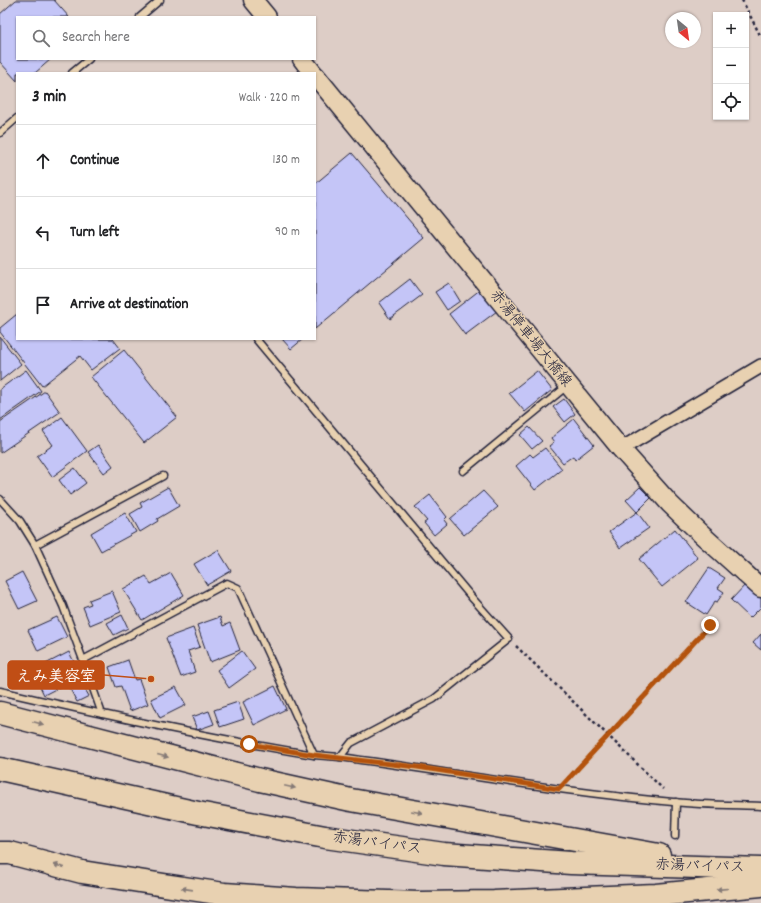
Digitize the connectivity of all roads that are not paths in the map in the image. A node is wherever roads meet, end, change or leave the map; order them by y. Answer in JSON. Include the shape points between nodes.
{"nodes":[{"id":1,"x":160,"y":0,"type":"edge"},
{"id":2,"x":253,"y":0,"type":"edge"},
{"id":3,"x":141,"y":16,"type":"edge"},
{"id":4,"x":266,"y":16,"type":"edge"},
{"id":5,"x":88,"y":60,"type":"edge"},
{"id":6,"x":303,"y":60,"type":"edge"},
{"id":7,"x":73,"y":72,"type":"edge"},
{"id":8,"x":312,"y":72,"type":"edge"},
{"id":9,"x":316,"y":76,"type":"edge"},
{"id":10,"x":16,"y":119,"type":"edge"},
{"id":11,"x":0,"y":132,"type":"edge"},
{"id":12,"x":257,"y":340,"type":"edge"},
{"id":13,"x":761,"y":366,"type":"edge"},
{"id":14,"x":569,"y":385,"type":"junction"},
{"id":15,"x":621,"y":449,"type":"junction"},
{"id":16,"x":463,"y":471,"type":"dead end"},
{"id":17,"x":163,"y":476,"type":"dead end"},
{"id":18,"x":0,"y":499,"type":"edge"},
{"id":19,"x":35,"y":545,"type":"junction"},
{"id":20,"x":761,"y":588,"type":"edge"},
{"id":21,"x":83,"y":660,"type":"junction"},
{"id":22,"x":0,"y":691,"type":"edge"},
{"id":23,"x":0,"y":713,"type":"edge"},
{"id":24,"x":102,"y":714,"type":"junction"},
{"id":25,"x":314,"y":755,"type":"junction"},
{"id":26,"x":340,"y":757,"type":"junction"},
{"id":27,"x":0,"y":769,"type":"edge"},
{"id":28,"x":676,"y":802,"type":"junction"},
{"id":29,"x":761,"y":806,"type":"edge"},
{"id":30,"x":675,"y":836,"type":"dead end"},
{"id":31,"x":3,"y":851,"type":"edge"},
{"id":32,"x":751,"y":869,"type":"edge"},
{"id":33,"x":761,"y":885,"type":"edge"}],
"edges":[{"from":1,"to":3,"type":"lane"},
{"from":2,"to":4,"type":"main road"},
{"from":5,"to":7,"type":"lane"},
{"from":6,"to":8,"type":"main road"},
{"from":9,"to":14,"type":"main road","name":"赤湯停車場大橋線"},
{"from":10,"to":11,"type":"lane"},
{"from":12,"to":26,"type":"lane","via":[[509,639],[434,699],[351,743]]},
{"from":13,"to":15,"type":"street"},
{"from":14,"to":15,"type":"main road","name":"赤湯停車場大橋線"},
{"from":14,"to":16,"type":"lane"},
{"from":15,"to":20,"type":"main road","name":"赤湯停車場大橋線","via":[[700,534]]},
{"from":17,"to":19,"type":"lane"},
{"from":18,"to":19,"type":"lane","via":[[20,521]]},
{"from":19,"to":21,"type":"lane","via":[[63,606]]},
{"from":21,"to":24,"type":"lane"},
{"from":21,"to":25,"type":"lane","via":[[227,583],[238,588]]},
{"from":22,"to":24,"type":"lane"},
{"from":23,"to":32,"type":"highway","one_way":true,"via":[[351,800]]},
{"from":24,"to":25,"type":"lane"},
{"from":25,"to":26,"type":"lane"},
{"from":26,"to":28,"type":"lane","via":[[559,789]]},
{"from":27,"to":32,"type":"highway","name":"赤湯バイパス","via":[[198,813],[325,837],[444,854],[571,863]]},
{"from":28,"to":29,"type":"lane"},
{"from":28,"to":30,"type":"lane"},
{"from":33,"to":31,"type":"highway","one_way":true,"via":[[656,895],[494,902],[296,899],[224,894],[164,886],[82,872]]}]}
